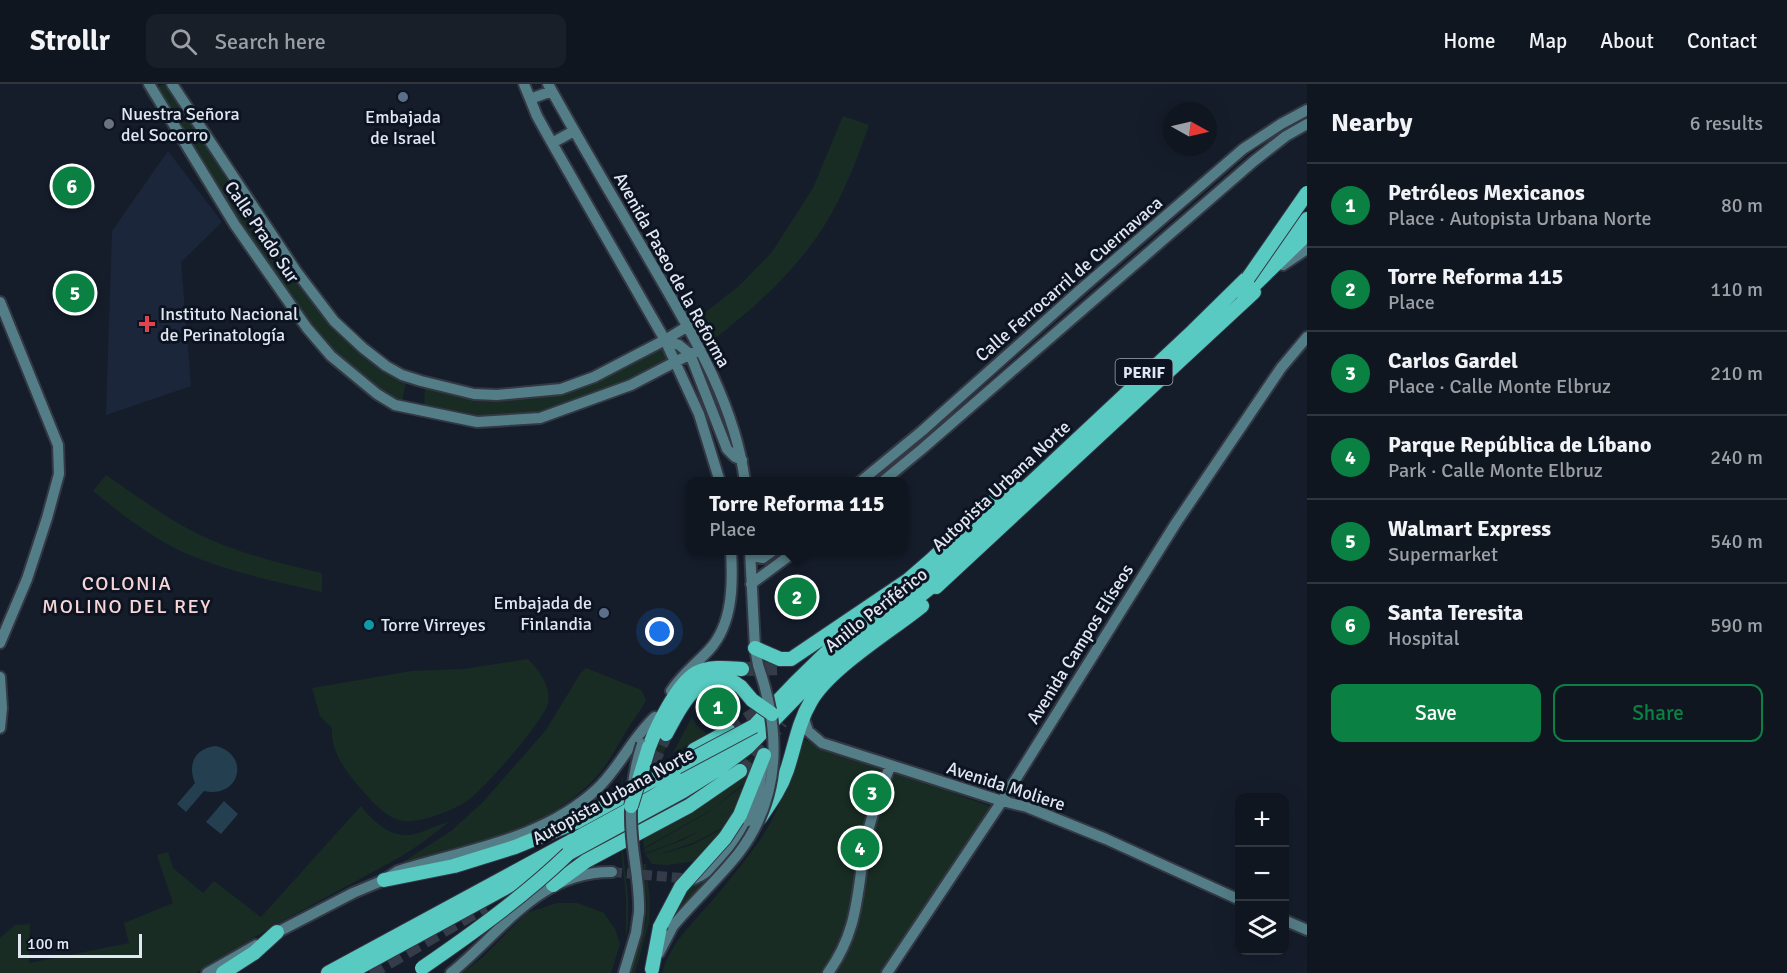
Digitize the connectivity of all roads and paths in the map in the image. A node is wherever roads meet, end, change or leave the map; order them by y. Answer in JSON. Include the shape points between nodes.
{"nodes":[{"id":1,"x":149,"y":84,"type":"edge"},
{"id":2,"x":172,"y":84,"type":"edge"},
{"id":3,"x":524,"y":84,"type":"edge"},
{"id":4,"x":550,"y":87,"type":"edge"},
{"id":5,"x":530,"y":99,"type":"junction"},
{"id":6,"x":1307,"y":110,"type":"edge"},
{"id":7,"x":1307,"y":124,"type":"edge"},
{"id":8,"x":574,"y":131,"type":"junction"},
{"id":9,"x":552,"y":143,"type":"junction"},
{"id":10,"x":1307,"y":187,"type":"edge"},
{"id":11,"x":1307,"y":192,"type":"edge"},
{"id":12,"x":1307,"y":210,"type":"edge"},
{"id":13,"x":1307,"y":219,"type":"edge"},
{"id":14,"x":1307,"y":236,"type":"edge"},
{"id":15,"x":1307,"y":249,"type":"edge"},
{"id":16,"x":1268,"y":254,"type":"junction"},
{"id":17,"x":1283,"y":265,"type":"junction"},
{"id":18,"x":1248,"y":279,"type":"junction"},
{"id":19,"x":1080,"y":290,"type":"junction"},
{"id":20,"x":1092,"y":301,"type":"junction"},
{"id":21,"x":0,"y":302,"type":"edge"},
{"id":22,"x":688,"y":326,"type":"junction"},
{"id":23,"x":1307,"y":337,"type":"edge"},
{"id":24,"x":665,"y":340,"type":"junction"},
{"id":25,"x":695,"y":352,"type":"junction"},
{"id":26,"x":675,"y":362,"type":"junction"},
{"id":27,"x":1076,"y":459,"type":"junction"},
{"id":28,"x":881,"y":464,"type":"junction"},
{"id":29,"x":718,"y":477,"type":"edge"},
{"id":30,"x":744,"y":477,"type":"edge"},
{"id":31,"x":866,"y":477,"type":"edge"},
{"id":32,"x":886,"y":477,"type":"edge"},
{"id":33,"x":887,"y":477,"type":"edge"},
{"id":34,"x":1019,"y":489,"type":"junction"},
{"id":35,"x":731,"y":555,"type":"edge"},
{"id":36,"x":751,"y":555,"type":"edge"},
{"id":37,"x":790,"y":555,"type":"edge"},
{"id":38,"x":751,"y":584,"type":"junction"},
{"id":39,"x":880,"y":607,"type":"dead end"},
{"id":40,"x":0,"y":643,"type":"edge"},
{"id":41,"x":834,"y":645,"type":"junction"},
{"id":42,"x":755,"y":648,"type":"junction"},
{"id":43,"x":784,"y":668,"type":"tunnel mouth"},
{"id":44,"x":742,"y":669,"type":"tunnel mouth"},
{"id":45,"x":828,"y":671,"type":"dead end"},
{"id":46,"x":0,"y":677,"type":"edge"},
{"id":47,"x":772,"y":714,"type":"junction"},
{"id":48,"x":803,"y":716,"type":"junction"},
{"id":49,"x":655,"y":717,"type":"junction"},
{"id":50,"x":754,"y":726,"type":"junction"},
{"id":51,"x":0,"y":728,"type":"edge"},
{"id":52,"x":729,"y":732,"type":"tunnel mouth"},
{"id":53,"x":772,"y":733,"type":"junction"},
{"id":54,"x":666,"y":734,"type":"tunnel mouth"},
{"id":55,"x":765,"y":755,"type":"junction"},
{"id":56,"x":890,"y":766,"type":"junction"},
{"id":57,"x":740,"y":771,"type":"tunnel mouth"},
{"id":58,"x":1002,"y":801,"type":"junction"},
{"id":59,"x":631,"y":806,"type":"junction"},
{"id":60,"x":753,"y":821,"type":"junction"},
{"id":61,"x":554,"y":830,"type":"junction"},
{"id":62,"x":568,"y":854,"type":"junction"},
{"id":63,"x":612,"y":872,"type":"tunnel mouth"},
{"id":64,"x":694,"y":879,"type":"tunnel mouth"},
{"id":65,"x":384,"y":880,"type":"junction"},
{"id":66,"x":553,"y":885,"type":"junction"},
{"id":67,"x":532,"y":898,"type":"junction"},
{"id":68,"x":1235,"y":898,"type":"edge"},
{"id":69,"x":1289,"y":922,"type":"edge"},
{"id":70,"x":667,"y":927,"type":"junction"},
{"id":71,"x":476,"y":930,"type":"junction"},
{"id":72,"x":1307,"y":930,"type":"edge"},
{"id":73,"x":278,"y":932,"type":"junction"},
{"id":74,"x":461,"y":946,"type":"junction"},
{"id":75,"x":418,"y":970,"type":"edge"},
{"id":76,"x":652,"y":971,"type":"edge"},
{"id":77,"x":207,"y":973,"type":"edge"},
{"id":78,"x":223,"y":973,"type":"edge"},
{"id":79,"x":328,"y":973,"type":"edge"},
{"id":80,"x":349,"y":973,"type":"edge"},
{"id":81,"x":450,"y":973,"type":"edge"},
{"id":82,"x":624,"y":973,"type":"edge"},
{"id":83,"x":828,"y":973,"type":"edge"},
{"id":84,"x":887,"y":973,"type":"edge"}],
"edges":[{"from":1,"to":26,"type":"street","name":"Calle Prado Sur","via":[[235,225],[307,327],[331,356],[395,405],[477,422],[540,418],[631,385]]},
{"from":2,"to":24,"type":"street","name":"Calle Prado Sur","via":[[296,271],[334,321],[402,375],[474,394],[561,388],[594,377]]},
{"from":3,"to":5,"type":"street"},
{"from":4,"to":5,"type":"street"},
{"from":4,"to":8,"type":"street","name":"Avenida Paseo de la Reforma"},
{"from":5,"to":9,"type":"street"},
{"from":6,"to":19,"type":"street","name":"Calle Ferrocarril de Cuernavaca","via":[[1243,149]]},
{"from":7,"to":20,"type":"street","name":"Calle Ferrocarril de Cuernavaca","via":[[1254,161]]},
{"from":8,"to":9,"type":"street"},
{"from":8,"to":22,"type":"street","name":"Avenida Paseo de la Reforma"},
{"from":9,"to":24,"type":"street"},
{"from":10,"to":16,"type":"street","via":[[1289,224]]},
{"from":11,"to":18,"type":"highway","bridge":true},
{"from":12,"to":16,"type":"highway","number":"PERIF"},
{"from":13,"to":18,"type":"highway","name":"Autopista Urbana Norte","bridge":true},
{"from":14,"to":17,"type":"highway","number":"PERIF"},
{"from":14,"to":62,"type":"highway","name":"Autopista Urbana Norte","bridge":true,"via":[[938,582],[834,658],[748,747],[682,791]]},
{"from":15,"to":17,"type":"street"},
{"from":16,"to":34,"type":"highway","number":"PERIF"},
{"from":17,"to":27,"type":"highway","number":"PERIF"},
{"from":18,"to":41,"type":"highway","name":"Autopista Urbana Norte","via":[[940,568]]},
{"from":19,"to":20,"type":"street"},
{"from":19,"to":28,"type":"street","name":"Calle Ferrocarril de Cuernavaca"},
{"from":20,"to":33,"type":"street","name":"Calle Ferrocarril de Cuernavaca"},
{"from":21,"to":40,"type":"street","via":[[58,445],[59,474],[27,579]]},
{"from":22,"to":24,"type":"street","name":"Calle Prado Sur"},
{"from":22,"to":25,"type":"street","name":"Avenida Paseo de la Reforma"},
{"from":23,"to":58,"type":"street","name":"Avenida Campos Elíseos","via":[[1281,368],[1176,523]]},
{"from":24,"to":25,"type":"street"},
{"from":24,"to":26,"type":"street"},
{"from":25,"to":26,"type":"street","name":"Calle Prado Sur"},
{"from":25,"to":30,"type":"street","name":"Avenida Paseo de la Reforma","via":[[727,449],[742,460]]},
{"from":26,"to":29,"type":"street","via":[[699,414]]},
{"from":27,"to":45,"type":"highway","name":"Anillo Periférico","via":[[927,595]]},
{"from":27,"to":48,"type":"highway","via":[[975,561],[825,682]]},
{"from":28,"to":31,"type":"street","name":"Calle Ferrocarril de Cuernavaca"},
{"from":28,"to":32,"type":"street"},
{"from":34,"to":39,"type":"highway","name":"Anillo Periférico","via":[[948,555]]},
{"from":34,"to":42,"type":"highway","via":[[996,499],[908,580],[791,659],[780,659]]},
{"from":35,"to":49,"type":"street","via":[[729,608],[723,630],[680,678]]},
{"from":36,"to":38,"type":"street"},
{"from":37,"to":38,"type":"street"},
{"from":38,"to":42,"type":"street"},
{"from":41,"to":43,"type":"highway"},
{"from":41,"to":50,"type":"highway","name":"Autopista Urbana Norte","bridge":true},
{"from":42,"to":47,"type":"street","bridge":true},
{"from":44,"to":59,"type":"highway","bridge":true,"via":[[696,673],[685,684],[654,735]]},
{"from":46,"to":51,"type":"street"},
{"from":47,"to":53,"type":"street","bridge":true},
{"from":47,"to":54,"type":"highway","bridge":true,"via":[[732,680],[719,677],[706,680],[690,696]]},
{"from":48,"to":56,"type":"street","name":"Avenida Moliere","via":[[817,741]]},
{"from":48,"to":60,"type":"highway","bridge":true,"via":[[783,781]]},
{"from":49,"to":59,"type":"street","bridge":true,"via":[[633,777]]},
{"from":49,"to":65,"type":"street","via":[[634,739],[606,780],[558,817],[508,840],[398,871]]},
{"from":50,"to":61,"type":"highway","bridge":true,"via":[[576,822]]},
{"from":50,"to":79,"type":"highway","name":"Autopista Urbana Norte","bridge":true,"via":[[727,751],[669,788]]},
{"from":52,"to":61,"type":"highway"},
{"from":53,"to":55,"type":"street","bridge":true},
{"from":53,"to":60,"type":"street","bridge":true,"via":[[774,772],[766,800]]},
{"from":55,"to":60,"type":"street","bridge":true},
{"from":55,"to":70,"type":"highway","bridge":true,"via":[[733,827],[681,887]]},
{"from":56,"to":58,"type":"street","name":"Avenida Moliere"},
{"from":56,"to":83,"type":"street","via":[[867,836],[854,920]]},
{"from":57,"to":66,"type":"highway","via":[[689,806],[586,861]]},
{"from":58,"to":68,"type":"street","name":"Avenida Moliere","via":[[1106,839]]},
{"from":58,"to":84,"type":"street","name":"Avenida Campos Elíseos"},
{"from":59,"to":82,"type":"street","bridge":true,"via":[[639,899],[633,944]]},
{"from":60,"to":64,"type":"street","via":[[716,864]]},
{"from":60,"to":70,"type":"street","bridge":true,"via":[[737,855]]},
{"from":61,"to":65,"type":"highway","via":[[492,856]]},
{"from":62,"to":71,"type":"highway","bridge":true},
{"from":62,"to":80,"type":"highway","name":"Autopista Urbana Norte","bridge":true},
{"from":63,"to":66,"type":"street"},
{"from":65,"to":73,"type":"street"},
{"from":66,"to":67,"type":"street"},
{"from":67,"to":74,"type":"highway","bridge":true,"via":[[519,903]]},
{"from":67,"to":81,"type":"street"},
{"from":69,"to":72,"type":"street"},
{"from":70,"to":76,"type":"highway"},
{"from":71,"to":74,"type":"highway","bridge":true},
{"from":71,"to":75,"type":"highway","bridge":true},
{"from":73,"to":77,"type":"street"},
{"from":73,"to":78,"type":"highway"},
{"from":74,"to":75,"type":"highway","bridge":true}]}
